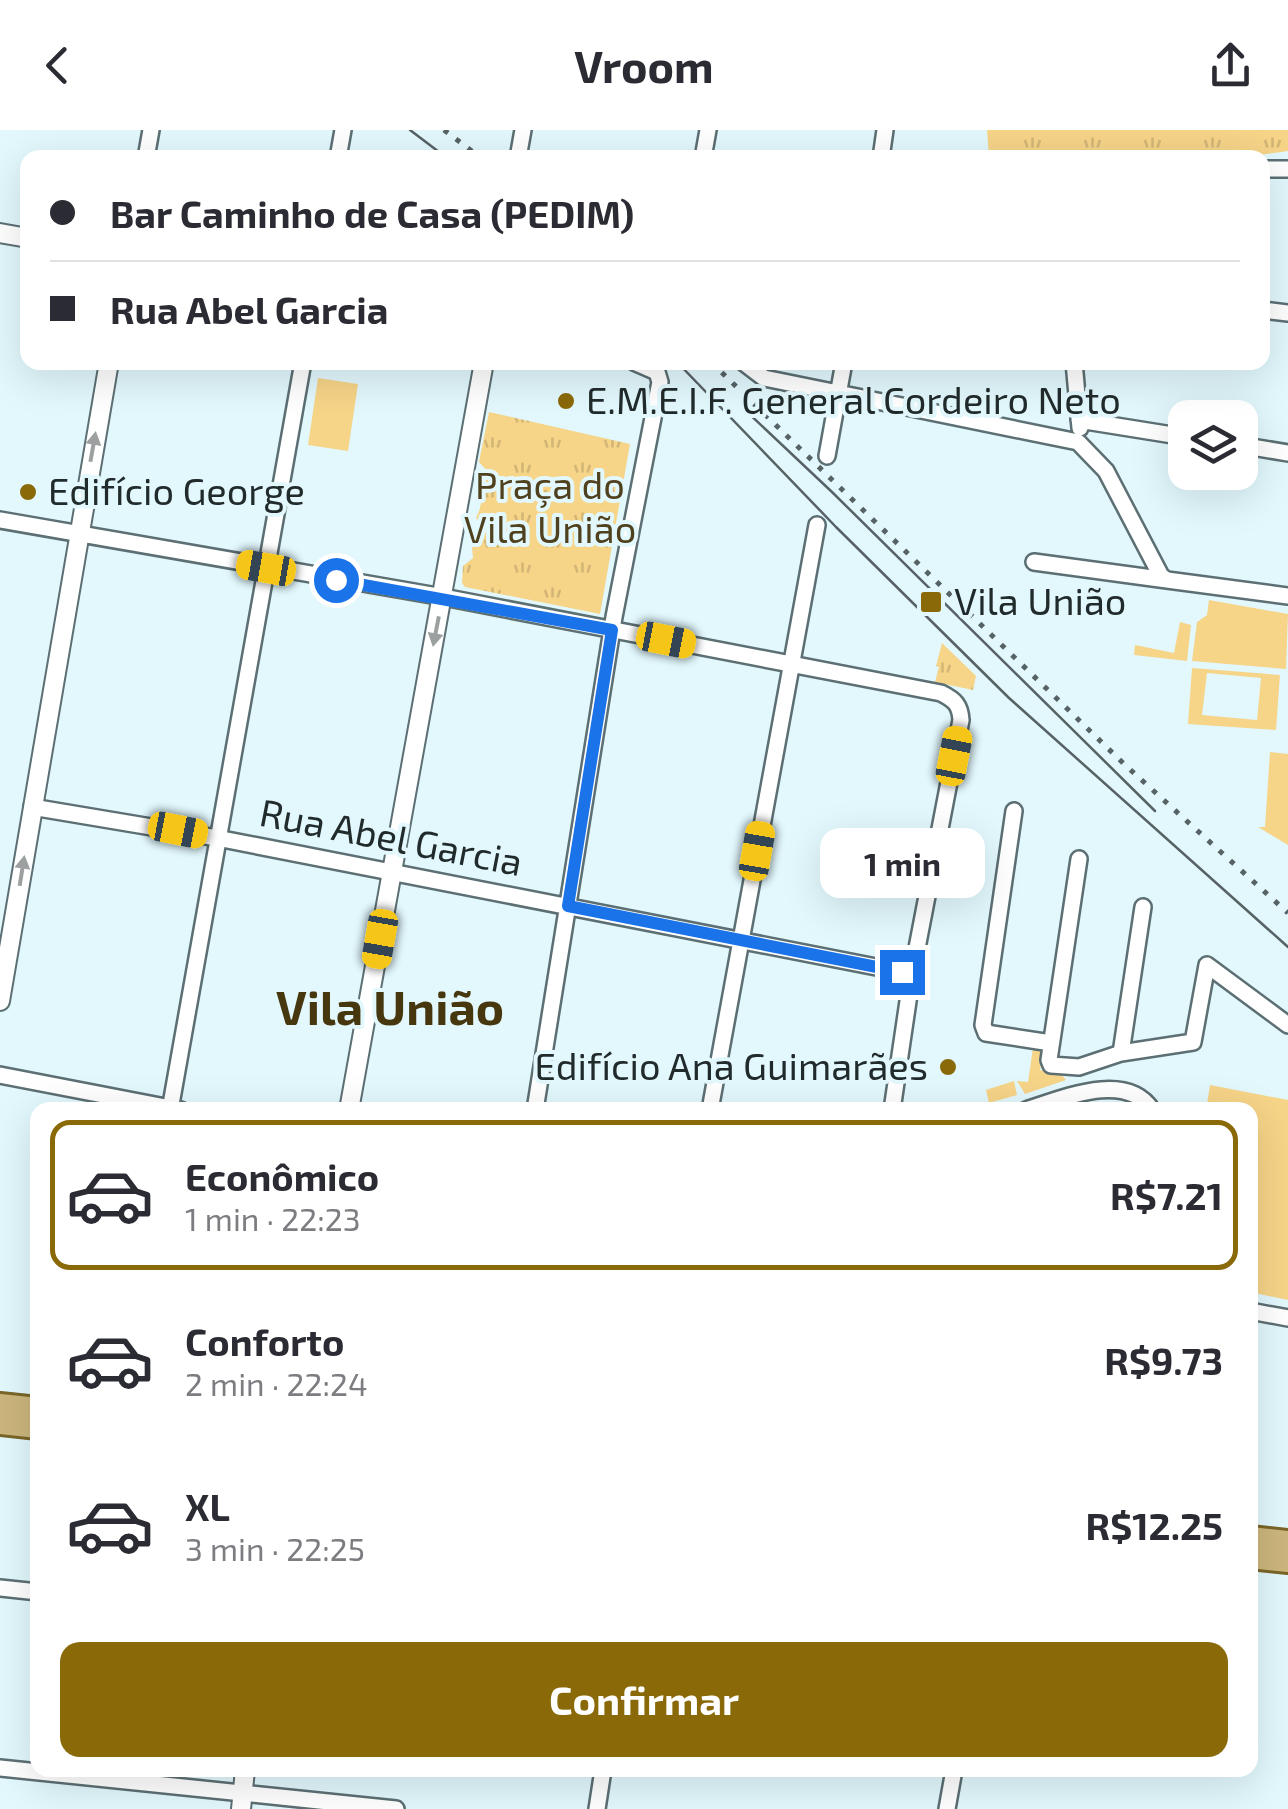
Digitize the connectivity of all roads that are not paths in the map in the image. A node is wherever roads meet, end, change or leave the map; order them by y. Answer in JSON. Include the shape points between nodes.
{"nodes":[{"id":1,"x":108,"y":370,"type":"edge"},
{"id":2,"x":301,"y":370,"type":"edge"},
{"id":3,"x":483,"y":370,"type":"edge"},
{"id":4,"x":652,"y":370,"type":"edge"},
{"id":5,"x":754,"y":370,"type":"edge"},
{"id":6,"x":842,"y":370,"type":"edge"},
{"id":7,"x":1075,"y":370,"type":"edge"},
{"id":8,"x":838,"y":394,"type":"junction"},
{"id":9,"x":1079,"y":420,"type":"junction"},
{"id":10,"x":1168,"y":434,"type":"edge"},
{"id":11,"x":1078,"y":442,"type":"junction"},
{"id":12,"x":1258,"y":448,"type":"edge"},
{"id":13,"x":1288,"y":453,"type":"edge"},
{"id":14,"x":828,"y":456,"type":"dead end"},
{"id":15,"x":0,"y":520,"type":"edge"},
{"id":16,"x":817,"y":525,"type":"dead end"},
{"id":17,"x":77,"y":534,"type":"junction"},
{"id":18,"x":1034,"y":562,"type":"dead end"},
{"id":19,"x":266,"y":568,"type":"junction"},
{"id":20,"x":1167,"y":580,"type":"junction"},
{"id":21,"x":1288,"y":596,"type":"edge"},
{"id":22,"x":443,"y":597,"type":"junction"},
{"id":23,"x":612,"y":630,"type":"junction"},
{"id":24,"x":790,"y":664,"type":"junction"},
{"id":25,"x":32,"y":807,"type":"junction"},
{"id":26,"x":1014,"y":811,"type":"dead end"},
{"id":27,"x":217,"y":838,"type":"junction"},
{"id":28,"x":1079,"y":859,"type":"dead end"},
{"id":29,"x":392,"y":871,"type":"junction"},
{"id":30,"x":568,"y":906,"type":"junction"},
{"id":31,"x":1143,"y":907,"type":"dead end"},
{"id":32,"x":741,"y":940,"type":"junction"},
{"id":33,"x":912,"y":974,"type":"junction"},
{"id":34,"x":0,"y":1001,"type":"edge"},
{"id":35,"x":1288,"y":1025,"type":"edge"},
{"id":36,"x":1051,"y":1043,"type":"junction"},
{"id":37,"x":1122,"y":1054,"type":"junction"},
{"id":38,"x":1102,"y":1060,"type":"junction"},
{"id":39,"x":0,"y":1075,"type":"edge"},
{"id":40,"x":1111,"y":1088,"type":"junction"},
{"id":41,"x":137,"y":1102,"type":"edge"},
{"id":42,"x":174,"y":1102,"type":"edge"},
{"id":43,"x":350,"y":1102,"type":"edge"},
{"id":44,"x":536,"y":1102,"type":"edge"},
{"id":45,"x":711,"y":1102,"type":"edge"},
{"id":46,"x":893,"y":1102,"type":"edge"},
{"id":47,"x":1057,"y":1102,"type":"edge"},
{"id":48,"x":1146,"y":1102,"type":"edge"},
{"id":49,"x":1258,"y":1312,"type":"edge"},
{"id":50,"x":1288,"y":1318,"type":"edge"},
{"id":51,"x":1258,"y":1539,"type":"edge"},
{"id":52,"x":1288,"y":1542,"type":"edge"},
{"id":53,"x":1258,"y":1558,"type":"edge"},
{"id":54,"x":1288,"y":1561,"type":"edge"},
{"id":55,"x":0,"y":1588,"type":"edge"},
{"id":56,"x":30,"y":1591,"type":"edge"},
{"id":57,"x":0,"y":1768,"type":"edge"},
{"id":58,"x":30,"y":1772,"type":"edge"},
{"id":59,"x":68,"y":1777,"type":"edge"},
{"id":60,"x":602,"y":1777,"type":"edge"},
{"id":61,"x":953,"y":1777,"type":"edge"},
{"id":62,"x":241,"y":1800,"type":"edge"},
{"id":63,"x":396,"y":1809,"type":"edge"},
{"id":64,"x":597,"y":1809,"type":"edge"},
{"id":65,"x":947,"y":1809,"type":"edge"}],
"edges":[{"from":17,"to":1,"type":"street","one_way":true},
{"from":2,"to":19,"type":"street"},
{"from":3,"to":22,"type":"street"},
{"from":4,"to":23,"type":"street","via":[[660,376]]},
{"from":5,"to":8,"type":"street"},
{"from":6,"to":8,"type":"street"},
{"from":7,"to":9,"type":"street"},
{"from":8,"to":11,"type":"street"},
{"from":8,"to":14,"type":"street"},
{"from":9,"to":10,"type":"street"},
{"from":9,"to":11,"type":"street"},
{"from":11,"to":20,"type":"street","via":[[1106,471]]},
{"from":12,"to":13,"type":"street"},
{"from":15,"to":17,"type":"street"},
{"from":16,"to":24,"type":"street"},
{"from":17,"to":19,"type":"street"},
{"from":17,"to":25,"type":"street"},
{"from":18,"to":20,"type":"street"},
{"from":19,"to":22,"type":"street"},
{"from":19,"to":27,"type":"street"},
{"from":20,"to":21,"type":"street"},
{"from":22,"to":23,"type":"street"},
{"from":22,"to":29,"type":"street","one_way":true},
{"from":23,"to":24,"type":"street"},
{"from":23,"to":30,"type":"street"},
{"from":24,"to":32,"type":"street"},
{"from":24,"to":33,"type":"street","via":[[941,693],[960,711]]},
{"from":25,"to":27,"type":"street","name":"Rua Abel Garcia"},
{"from":34,"to":25,"type":"street","one_way":true},
{"from":26,"to":36,"type":"street","via":[[983,1025],[986,1034]]},
{"from":27,"to":29,"type":"street","name":"Rua Abel Garcia"},
{"from":27,"to":42,"type":"street"},
{"from":28,"to":36,"type":"street"},
{"from":29,"to":30,"type":"street","name":"Rua Abel Garcia"},
{"from":29,"to":43,"type":"street"},
{"from":30,"to":32,"type":"street","name":"Rua Abel Garcia"},
{"from":30,"to":44,"type":"street"},
{"from":31,"to":37,"type":"street"},
{"from":32,"to":33,"type":"street","name":"Rua Abel Garcia"},
{"from":32,"to":45,"type":"street"},
{"from":33,"to":46,"type":"street"},
{"from":35,"to":37,"type":"street","via":[[1207,965],[1194,1042]]},
{"from":36,"to":38,"type":"street","via":[[1051,1065]]},
{"from":37,"to":38,"type":"street"},
{"from":38,"to":40,"type":"street"},
{"from":39,"to":41,"type":"street"},
{"from":40,"to":47,"type":"street"},
{"from":40,"to":48,"type":"street"},
{"from":49,"to":50,"type":"street"},
{"from":51,"to":52,"type":"main road"},
{"from":53,"to":54,"type":"main road"},
{"from":55,"to":56,"type":"street"},
{"from":57,"to":58,"type":"street"},
{"from":59,"to":62,"type":"street"},
{"from":60,"to":64,"type":"street"},
{"from":61,"to":65,"type":"street"},
{"from":62,"to":63,"type":"street"}]}
